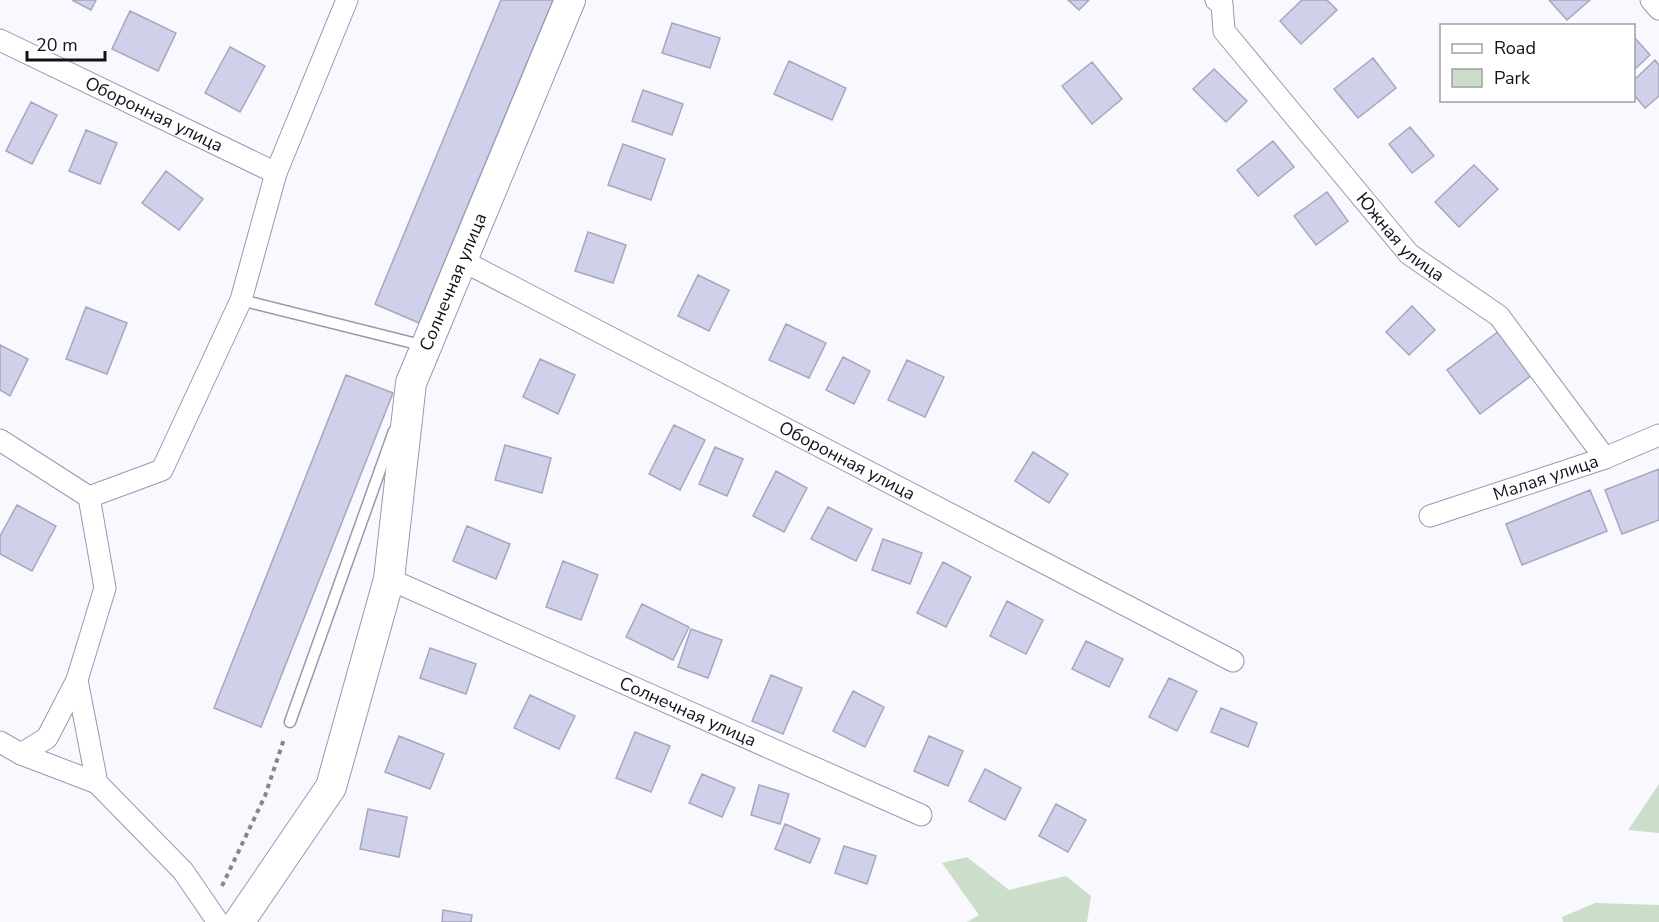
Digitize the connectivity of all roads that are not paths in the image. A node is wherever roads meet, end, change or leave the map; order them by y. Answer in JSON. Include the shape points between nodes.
{"nodes":[{"id":1,"x":347,"y":0,"type":"edge"},
{"id":2,"x":570,"y":0,"type":"edge"},
{"id":3,"x":1651,"y":0,"type":"edge"},
{"id":4,"x":1221,"y":1,"type":"edge"},
{"id":5,"x":1659,"y":9,"type":"edge"},
{"id":6,"x":0,"y":40,"type":"edge"},
{"id":7,"x":276,"y":173,"type":"junction"},
{"id":8,"x":461,"y":260,"type":"junction"},
{"id":9,"x":241,"y":300,"type":"junction"},
{"id":10,"x":426,"y":346,"type":"junction"},
{"id":11,"x":411,"y":383,"type":"junction"},
{"id":12,"x":1659,"y":435,"type":"edge"},
{"id":13,"x":0,"y":440,"type":"edge"},
{"id":14,"x":1605,"y":458,"type":"junction"},
{"id":15,"x":89,"y":497,"type":"junction"},
{"id":16,"x":1430,"y":516,"type":"dead end"},
{"id":17,"x":389,"y":579,"type":"junction"},
{"id":18,"x":1233,"y":661,"type":"dead end"},
{"id":19,"x":76,"y":680,"type":"junction"},
{"id":20,"x":290,"y":722,"type":"road end"},
{"id":21,"x":0,"y":742,"type":"edge"},
{"id":22,"x":21,"y":754,"type":"junction"},
{"id":23,"x":97,"y":783,"type":"junction"},
{"id":24,"x":921,"y":815,"type":"dead end"},
{"id":25,"x":218,"y":922,"type":"edge"},
{"id":26,"x":239,"y":922,"type":"edge"}],
"edges":[{"from":1,"to":7,"type":"street"},
{"from":2,"to":8,"type":"street","name":"Солнечная улица"},
{"from":3,"to":5,"type":"street"},
{"from":4,"to":14,"type":"street","name":"Южная улица","via":[[1224,31],[1410,254],[1499,316]]},
{"from":6,"to":7,"type":"street","name":"Оборонная улица"},
{"from":7,"to":9,"type":"street"},
{"from":8,"to":10,"type":"street","name":"Солнечная улица"},
{"from":8,"to":18,"type":"street","name":"Оборонная улица"},
{"from":9,"to":10,"type":"lane"},
{"from":9,"to":15,"type":"street","via":[[162,470]]},
{"from":10,"to":11,"type":"street","name":"Солнечная улица"},
{"from":11,"to":17,"type":"street","name":"Солнечная улица"},
{"from":11,"to":20,"type":"lane"},
{"from":12,"to":14,"type":"street","name":"Малая улица"},
{"from":13,"to":15,"type":"street"},
{"from":14,"to":16,"type":"street","name":"Малая улица"},
{"from":15,"to":19,"type":"street","via":[[105,588]]},
{"from":17,"to":24,"type":"street","name":"Солнечная улица"},
{"from":17,"to":26,"type":"street","name":"Солнечная улица","via":[[331,787]]},
{"from":19,"to":22,"type":"street","via":[[47,738]]},
{"from":19,"to":23,"type":"street"},
{"from":21,"to":22,"type":"street"},
{"from":22,"to":23,"type":"street"},
{"from":23,"to":25,"type":"street","via":[[183,871]]}]}
